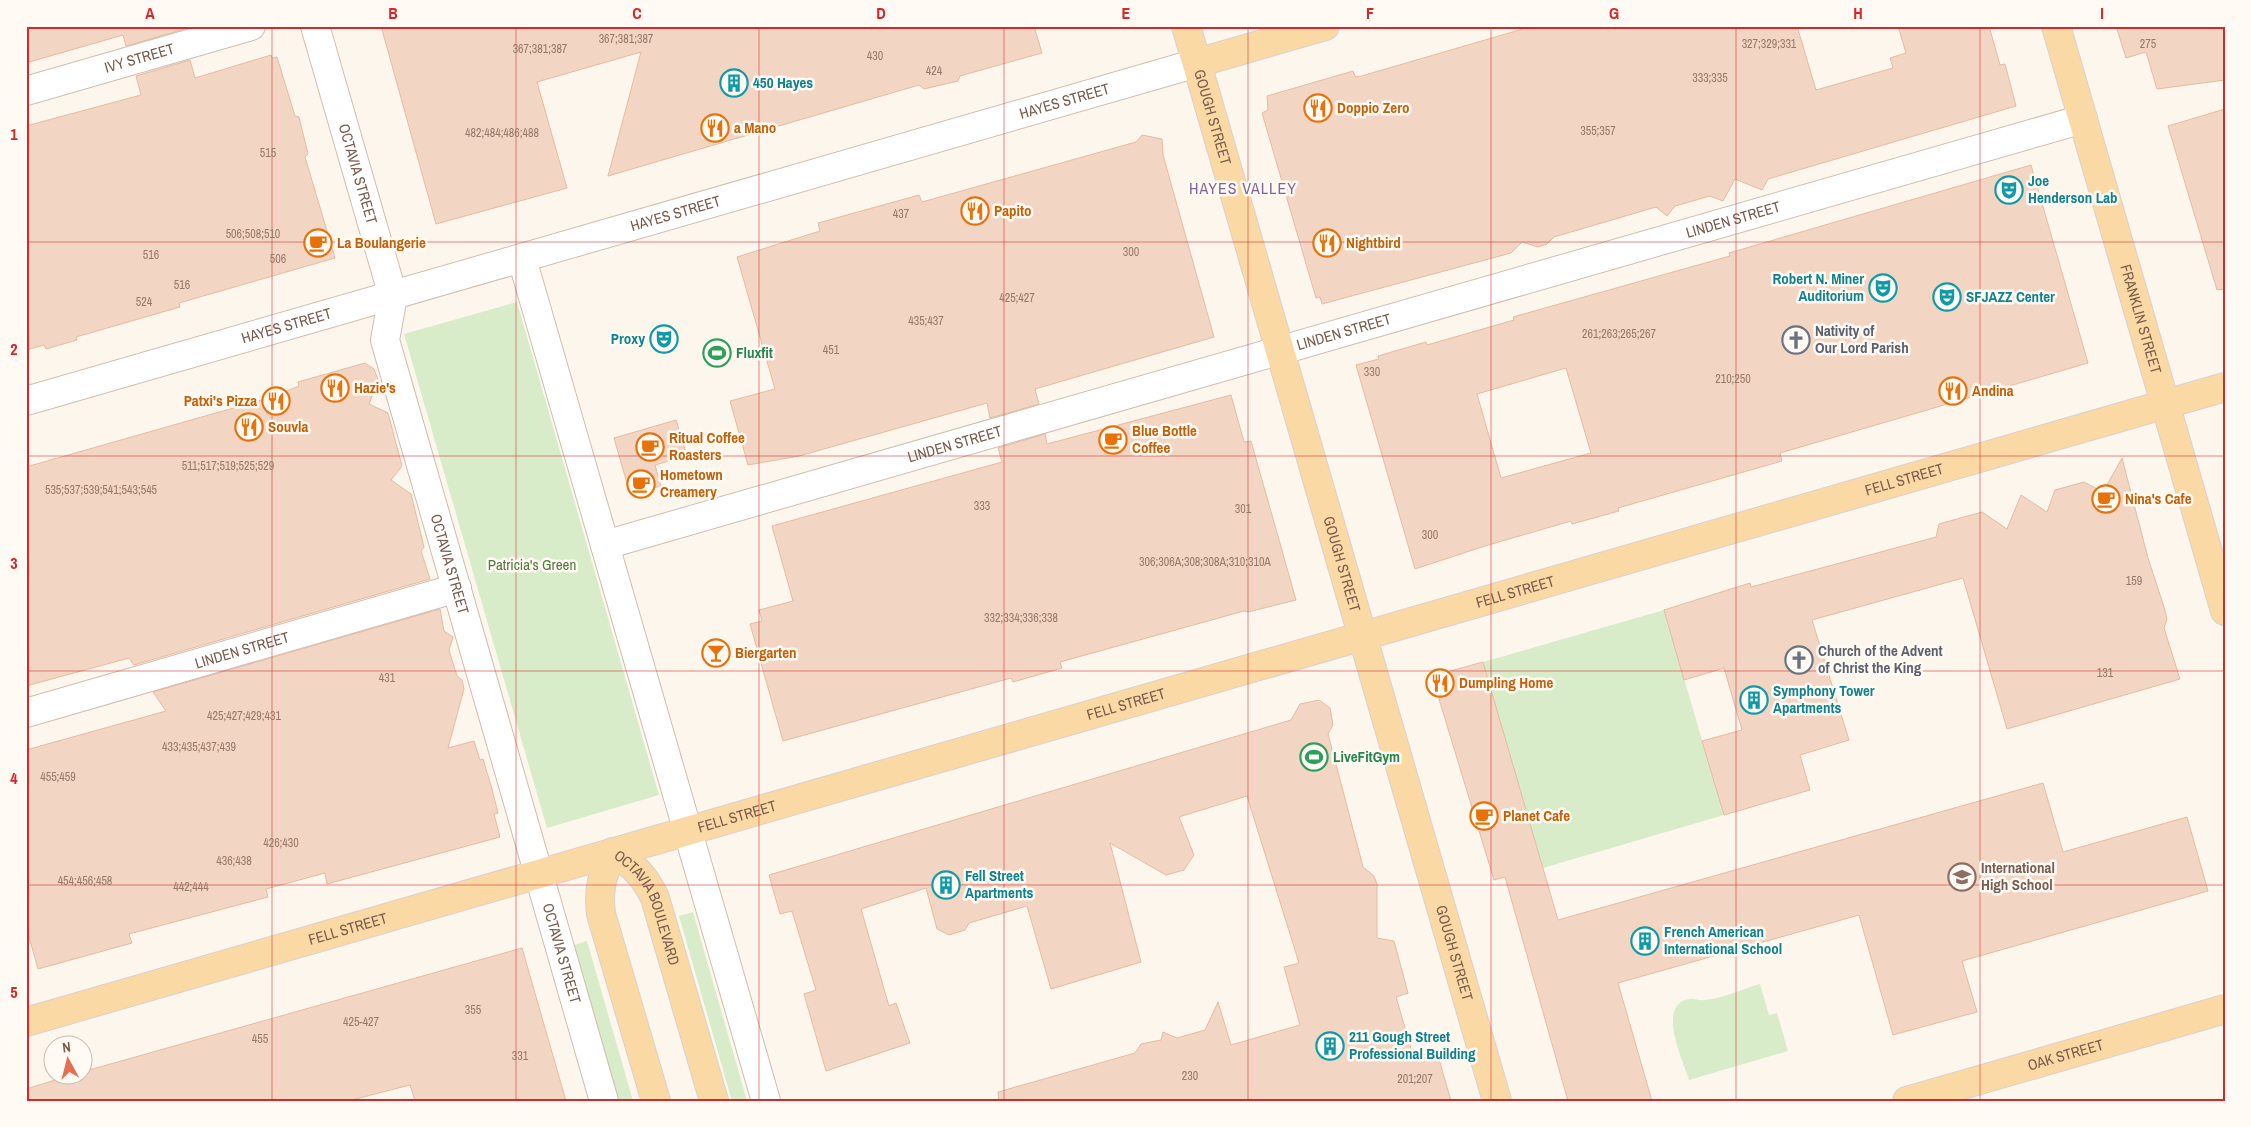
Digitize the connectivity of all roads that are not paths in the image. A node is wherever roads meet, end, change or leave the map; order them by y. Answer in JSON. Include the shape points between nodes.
{"nodes":[{"id":1,"x":251,"y":26,"type":"edge"},
{"id":2,"x":315,"y":26,"type":"edge"},
{"id":3,"x":1186,"y":26,"type":"edge"},
{"id":4,"x":1325,"y":26,"type":"edge"},
{"id":5,"x":2056,"y":26,"type":"edge"},
{"id":6,"x":1197,"y":63,"type":"junction"},
{"id":7,"x":26,"y":91,"type":"edge"},
{"id":8,"x":2083,"y":120,"type":"junction"},
{"id":9,"x":522,"y":259,"type":"junction"},
{"id":10,"x":393,"y":296,"type":"junction"},
{"id":11,"x":1280,"y":350,"type":"junction"},
{"id":12,"x":2225,"y":387,"type":"edge"},
{"id":13,"x":26,"y":402,"type":"edge"},
{"id":14,"x":2165,"y":404,"type":"junction"},
{"id":15,"x":605,"y":545,"type":"junction"},
{"id":16,"x":457,"y":588,"type":"junction"},
{"id":17,"x":2225,"y":611,"type":"edge"},
{"id":18,"x":1362,"y":636,"type":"junction"},
{"id":19,"x":26,"y":712,"type":"edge"},
{"id":20,"x":688,"y":831,"type":"junction"},
{"id":21,"x":613,"y":852,"type":"junction"},
{"id":22,"x":539,"y":874,"type":"junction"},
{"id":23,"x":2225,"y":1009,"type":"edge"},
{"id":24,"x":26,"y":1022,"type":"edge"},
{"id":25,"x":604,"y":1101,"type":"edge"},
{"id":26,"x":656,"y":1101,"type":"edge"},
{"id":27,"x":714,"y":1101,"type":"edge"},
{"id":28,"x":766,"y":1101,"type":"edge"},
{"id":29,"x":1497,"y":1101,"type":"edge"},
{"id":30,"x":1907,"y":1101,"type":"edge"}],
"edges":[{"from":1,"to":7,"type":"street","name":"IVY STREET"},
{"from":2,"to":10,"type":"street","name":"OCTAVIA STREET"},
{"from":3,"to":6,"type":"main road","name":"GOUGH STREET"},
{"from":4,"to":6,"type":"main road","name":"HAYES STREET"},
{"from":5,"to":8,"type":"main road","name":"FRANKLIN STREET"},
{"from":6,"to":9,"type":"street","name":"HAYES STREET"},
{"from":6,"to":11,"type":"main road","name":"GOUGH STREET"},
{"from":8,"to":11,"type":"street","name":"LINDEN STREET"},
{"from":8,"to":14,"type":"main road","name":"FRANKLIN STREET"},
{"from":9,"to":10,"type":"street","name":"HAYES STREET"},
{"from":9,"to":15,"type":"street"},
{"from":10,"to":13,"type":"street","name":"HAYES STREET"},
{"from":10,"to":16,"type":"street","name":"OCTAVIA STREET","via":[[386,340]]},
{"from":11,"to":15,"type":"street","name":"LINDEN STREET"},
{"from":11,"to":18,"type":"main road","name":"GOUGH STREET"},
{"from":12,"to":14,"type":"main road","name":"FELL STREET"},
{"from":14,"to":17,"type":"main road","name":"FRANKLIN STREET"},
{"from":14,"to":18,"type":"main road","name":"FELL STREET"},
{"from":15,"to":20,"type":"street"},
{"from":16,"to":19,"type":"street","name":"LINDEN STREET"},
{"from":16,"to":22,"type":"street","name":"OCTAVIA STREET"},
{"from":18,"to":20,"type":"main road","name":"FELL STREET"},
{"from":18,"to":29,"type":"main road","name":"GOUGH STREET"},
{"from":20,"to":21,"type":"main road","name":"FELL STREET"},
{"from":20,"to":28,"type":"street"},
{"from":21,"to":22,"type":"main road","name":"FELL STREET"},
{"from":21,"to":26,"type":"main road","name":"OCTAVIA BOULEVARD","via":[[599,891],[602,914]]},
{"from":21,"to":27,"type":"main road","name":"OCTAVIA BOULEVARD","via":[[633,865],[648,881],[655,898]]},
{"from":22,"to":24,"type":"main road","name":"FELL STREET"},
{"from":22,"to":25,"type":"street","name":"OCTAVIA STREET"},
{"from":23,"to":30,"type":"main road","name":"OAK STREET"}]}
